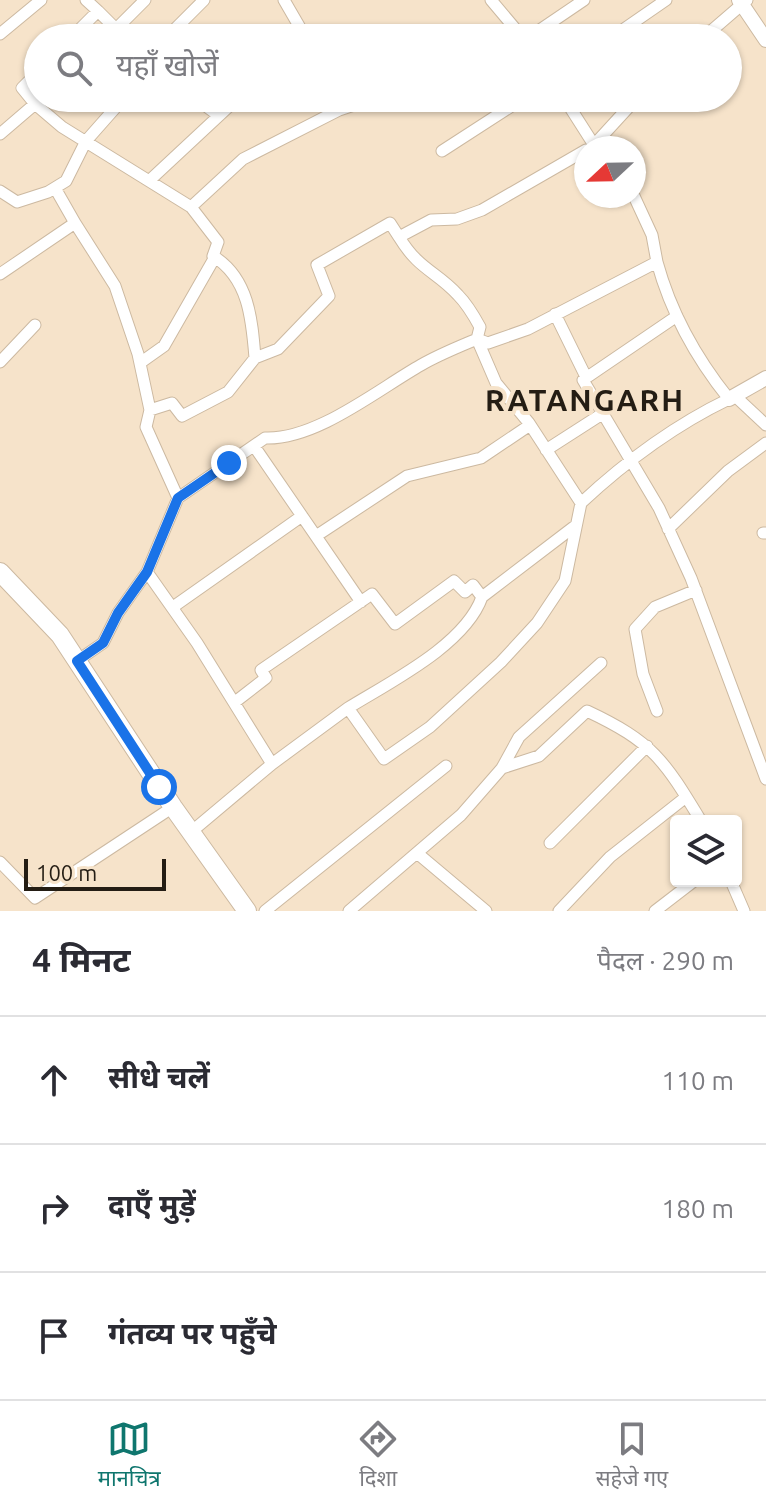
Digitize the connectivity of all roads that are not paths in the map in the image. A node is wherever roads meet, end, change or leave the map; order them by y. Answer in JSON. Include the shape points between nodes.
{"nodes":[{"id":1,"x":41,"y":0,"type":"edge"},
{"id":2,"x":86,"y":0,"type":"edge"},
{"id":3,"x":145,"y":0,"type":"edge"},
{"id":4,"x":204,"y":0,"type":"edge"},
{"id":5,"x":284,"y":0,"type":"edge"},
{"id":6,"x":491,"y":0,"type":"edge"},
{"id":7,"x":583,"y":0,"type":"edge"},
{"id":8,"x":666,"y":0,"type":"edge"},
{"id":9,"x":742,"y":1,"type":"edge"},
{"id":10,"x":98,"y":11,"type":"junction"},
{"id":11,"x":85,"y":24,"type":"edge"},
{"id":12,"x":110,"y":24,"type":"edge"},
{"id":13,"x":127,"y":24,"type":"edge"},
{"id":14,"x":180,"y":24,"type":"edge"},
{"id":15,"x":296,"y":24,"type":"edge"},
{"id":16,"x":513,"y":24,"type":"edge"},
{"id":17,"x":547,"y":24,"type":"edge"},
{"id":18,"x":631,"y":24,"type":"edge"},
{"id":19,"x":718,"y":24,"type":"edge"},
{"id":20,"x":0,"y":34,"type":"edge"},
{"id":21,"x":766,"y":40,"type":"edge"},
{"id":22,"x":26,"y":112,"type":"edge"},
{"id":23,"x":46,"y":112,"type":"edge"},
{"id":24,"x":112,"y":112,"type":"edge"},
{"id":25,"x":214,"y":112,"type":"edge"},
{"id":26,"x":222,"y":112,"type":"edge"},
{"id":27,"x":335,"y":112,"type":"edge"},
{"id":28,"x":502,"y":112,"type":"edge"},
{"id":29,"x":572,"y":112,"type":"edge"},
{"id":30,"x":624,"y":112,"type":"edge"},
{"id":31,"x":218,"y":115,"type":"junction"},
{"id":32,"x":0,"y":134,"type":"edge"},
{"id":33,"x":585,"y":136,"type":"edge"},
{"id":34,"x":602,"y":136,"type":"edge"},
{"id":35,"x":86,"y":141,"type":"junction"},
{"id":36,"x":442,"y":151,"type":"dead end"},
{"id":37,"x":574,"y":158,"type":"edge"},
{"id":38,"x":150,"y":180,"type":"junction"},
{"id":39,"x":55,"y":188,"type":"junction"},
{"id":40,"x":0,"y":191,"type":"edge"},
{"id":41,"x":191,"y":207,"type":"junction"},
{"id":42,"x":640,"y":208,"type":"edge"},
{"id":43,"x":75,"y":223,"type":"junction"},
{"id":44,"x":399,"y":237,"type":"junction"},
{"id":45,"x":215,"y":257,"type":"junction"},
{"id":46,"x":657,"y":262,"type":"junction"},
{"id":47,"x":0,"y":274,"type":"edge"},
{"id":48,"x":555,"y":314,"type":"junction"},
{"id":49,"x":677,"y":316,"type":"junction"},
{"id":50,"x":35,"y":325,"type":"dead end"},
{"id":51,"x":477,"y":339,"type":"junction"},
{"id":52,"x":255,"y":358,"type":"junction"},
{"id":53,"x":0,"y":362,"type":"edge"},
{"id":54,"x":140,"y":363,"type":"junction"},
{"id":55,"x":586,"y":377,"type":"junction"},
{"id":56,"x":766,"y":378,"type":"edge"},
{"id":57,"x":732,"y":398,"type":"junction"},
{"id":58,"x":150,"y":410,"type":"junction"},
{"id":59,"x":602,"y":414,"type":"junction"},
{"id":60,"x":530,"y":425,"type":"junction"},
{"id":61,"x":766,"y":425,"type":"edge"},
{"id":62,"x":766,"y":443,"type":"edge"},
{"id":63,"x":254,"y":446,"type":"junction"},
{"id":64,"x":546,"y":450,"type":"junction"},
{"id":65,"x":629,"y":458,"type":"junction"},
{"id":66,"x":178,"y":498,"type":"junction"},
{"id":67,"x":581,"y":503,"type":"junction"},
{"id":68,"x":302,"y":516,"type":"junction"},
{"id":69,"x":575,"y":526,"type":"junction"},
{"id":70,"x":668,"y":529,"type":"junction"},
{"id":71,"x":316,"y":536,"type":"junction"},
{"id":72,"x":0,"y":572,"type":"edge"},
{"id":73,"x":147,"y":572,"type":"junction"},
{"id":74,"x":696,"y":590,"type":"junction"},
{"id":75,"x":482,"y":597,"type":"junction"},
{"id":76,"x":361,"y":602,"type":"junction"},
{"id":77,"x":173,"y":607,"type":"junction"},
{"id":78,"x":77,"y":661,"type":"junction"},
{"id":79,"x":601,"y":663,"type":"dead end"},
{"id":80,"x":235,"y":702,"type":"junction"},
{"id":81,"x":348,"y":708,"type":"junction"},
{"id":82,"x":657,"y":711,"type":"dead end"},
{"id":83,"x":647,"y":746,"type":"junction"},
{"id":84,"x":272,"y":764,"type":"junction"},
{"id":85,"x":446,"y":766,"type":"dead end"},
{"id":86,"x":502,"y":768,"type":"junction"},
{"id":87,"x":766,"y":779,"type":"edge"},
{"id":88,"x":686,"y":797,"type":"junction"},
{"id":89,"x":173,"y":807,"type":"junction"},
{"id":90,"x":697,"y":815,"type":"edge"},
{"id":91,"x":191,"y":832,"type":"junction"},
{"id":92,"x":550,"y":843,"type":"dead end"},
{"id":93,"x":417,"y":853,"type":"junction"},
{"id":94,"x":0,"y":862,"type":"edge"},
{"id":95,"x":686,"y":887,"type":"edge"},
{"id":96,"x":734,"y":887,"type":"edge"},
{"id":97,"x":247,"y":911,"type":"edge"},
{"id":98,"x":265,"y":911,"type":"edge"},
{"id":99,"x":349,"y":911,"type":"edge"},
{"id":100,"x":486,"y":911,"type":"edge"},
{"id":101,"x":559,"y":911,"type":"edge"},
{"id":102,"x":655,"y":911,"type":"edge"},
{"id":103,"x":744,"y":911,"type":"edge"}],
"edges":[{"from":1,"to":20,"type":"street"},
{"from":2,"to":10,"type":"street"},
{"from":3,"to":13,"type":"street"},
{"from":4,"to":14,"type":"street"},
{"from":5,"to":15,"type":"street"},
{"from":6,"to":16,"type":"street"},
{"from":7,"to":17,"type":"street"},
{"from":8,"to":18,"type":"street"},
{"from":9,"to":19,"type":"street"},
{"from":9,"to":21,"type":"street"},
{"from":10,"to":11,"type":"street"},
{"from":10,"to":12,"type":"street"},
{"from":22,"to":32,"type":"street"},
{"from":23,"to":35,"type":"street"},
{"from":24,"to":35,"type":"street"},
{"from":25,"to":31,"type":"street"},
{"from":26,"to":31,"type":"street"},
{"from":27,"to":41,"type":"street","via":[[243,159]]},
{"from":28,"to":36,"type":"street"},
{"from":29,"to":33,"type":"street"},
{"from":30,"to":34,"type":"street"},
{"from":31,"to":38,"type":"street"},
{"from":35,"to":38,"type":"street"},
{"from":35,"to":39,"type":"street","via":[[66,181]]},
{"from":37,"to":44,"type":"street","via":[[482,210],[457,219],[431,220]]},
{"from":38,"to":41,"type":"street"},
{"from":39,"to":40,"type":"street","via":[[17,202]]},
{"from":39,"to":43,"type":"street"},
{"from":41,"to":45,"type":"street","via":[[218,242]]},
{"from":42,"to":46,"type":"street"},
{"from":43,"to":47,"type":"street"},
{"from":43,"to":54,"type":"street","via":[[115,286]]},
{"from":44,"to":51,"type":"street","via":[[412,259],[457,293],[480,327]]},
{"from":44,"to":52,"type":"street","via":[[390,223],[317,265],[329,296],[278,349]]},
{"from":45,"to":52,"type":"street","via":[[237,278],[250,310]]},
{"from":45,"to":54,"type":"street","via":[[164,346]]},
{"from":46,"to":48,"type":"street"},
{"from":46,"to":49,"type":"street"},
{"from":48,"to":51,"type":"street","via":[[488,343]]},
{"from":48,"to":55,"type":"street"},
{"from":49,"to":55,"type":"street"},
{"from":49,"to":57,"type":"street","via":[[703,367]]},
{"from":50,"to":53,"type":"street"},
{"from":51,"to":60,"type":"street","via":[[496,383]]},
{"from":51,"to":63,"type":"street","via":[[422,364],[345,411]]},
{"from":52,"to":58,"type":"street","via":[[228,392],[205,406],[182,416],[172,403]]},
{"from":54,"to":58,"type":"street"},
{"from":55,"to":59,"type":"street"},
{"from":56,"to":57,"type":"street"},
{"from":57,"to":61,"type":"street"},
{"from":57,"to":65,"type":"street"},
{"from":58,"to":66,"type":"street","via":[[146,427]]},
{"from":59,"to":64,"type":"street"},
{"from":59,"to":65,"type":"street"},
{"from":60,"to":64,"type":"street"},
{"from":60,"to":71,"type":"street","via":[[481,458],[407,476]]},
{"from":62,"to":70,"type":"street","via":[[728,471]]},
{"from":63,"to":66,"type":"street"},
{"from":63,"to":68,"type":"street"},
{"from":64,"to":67,"type":"street"},
{"from":65,"to":67,"type":"street"},
{"from":65,"to":70,"type":"street"},
{"from":66,"to":73,"type":"street"},
{"from":67,"to":69,"type":"street"},
{"from":68,"to":71,"type":"street"},
{"from":68,"to":77,"type":"street"},
{"from":69,"to":75,"type":"street"},
{"from":69,"to":81,"type":"street","via":[[565,581],[537,623],[430,727],[384,759]]},
{"from":70,"to":74,"type":"street"},
{"from":71,"to":76,"type":"street"},
{"from":72,"to":78,"type":"main road","via":[[60,635]]},
{"from":73,"to":77,"type":"street"},
{"from":73,"to":78,"type":"street","via":[[103,643]]},
{"from":74,"to":82,"type":"street","via":[[655,607],[635,629]]},
{"from":74,"to":87,"type":"street"},
{"from":75,"to":76,"type":"street","via":[[473,585],[465,592],[454,581],[395,624],[372,594]]},
{"from":75,"to":81,"type":"street","via":[[476,614],[422,662]]},
{"from":76,"to":80,"type":"street","via":[[261,670],[266,678]]},
{"from":77,"to":80,"type":"street"},
{"from":78,"to":89,"type":"main road"},
{"from":79,"to":86,"type":"street","via":[[519,737]]},
{"from":80,"to":84,"type":"street"},
{"from":81,"to":84,"type":"street"},
{"from":83,"to":86,"type":"street","via":[[628,730],[587,711],[539,756]]},
{"from":83,"to":88,"type":"street","via":[[665,762]]},
{"from":83,"to":92,"type":"street"},
{"from":84,"to":91,"type":"street"},
{"from":85,"to":98,"type":"street"},
{"from":86,"to":93,"type":"street","via":[[461,815]]},
{"from":88,"to":90,"type":"street"},
{"from":88,"to":101,"type":"street","via":[[610,857]]},
{"from":89,"to":91,"type":"main road"},
{"from":89,"to":94,"type":"street","via":[[35,898]]},
{"from":91,"to":97,"type":"main road"},
{"from":93,"to":99,"type":"street"},
{"from":93,"to":100,"type":"street"},
{"from":95,"to":102,"type":"street"},
{"from":96,"to":103,"type":"street"}]}
